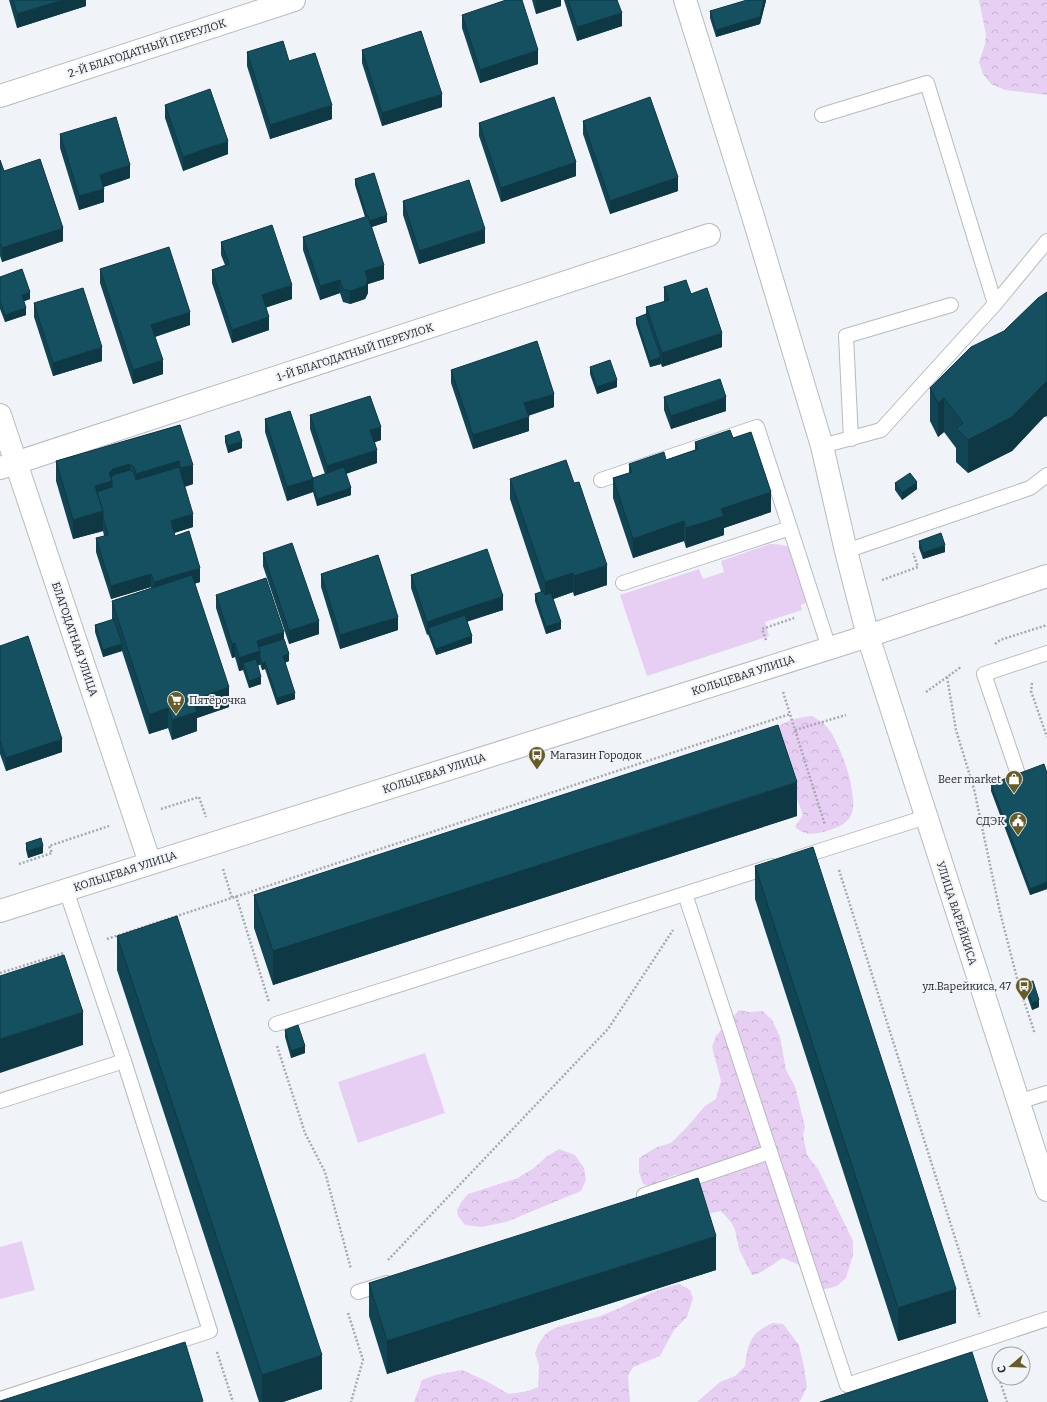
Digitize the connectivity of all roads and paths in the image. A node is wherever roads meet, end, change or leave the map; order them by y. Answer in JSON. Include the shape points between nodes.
{"nodes":[{"id":1,"x":294,"y":0,"type":"edge"},
{"id":2,"x":685,"y":0,"type":"edge"},
{"id":3,"x":0,"y":96,"type":"edge"},
{"id":4,"x":822,"y":115,"type":"dead end"},
{"id":5,"x":709,"y":236,"type":"dead end"},
{"id":6,"x":1047,"y":241,"type":"edge"},
{"id":7,"x":995,"y":304,"type":"junction"},
{"id":8,"x":951,"y":305,"type":"dead end"},
{"id":9,"x":0,"y":415,"type":"edge"},
{"id":10,"x":851,"y":439,"type":"junction"},
{"id":11,"x":822,"y":446,"type":"junction"},
{"id":12,"x":8,"y":465,"type":"edge"},
{"id":13,"x":1047,"y":475,"type":"edge"},
{"id":14,"x":601,"y":480,"type":"dead end"},
{"id":15,"x":790,"y":528,"type":"junction"},
{"id":16,"x":912,"y":550,"type":"dead end"},
{"id":17,"x":846,"y":551,"type":"junction"},
{"id":18,"x":1047,"y":576,"type":"edge"},
{"id":19,"x":623,"y":583,"type":"dead end"},
{"id":20,"x":856,"y":589,"type":"junction"},
{"id":21,"x":868,"y":636,"type":"junction"},
{"id":22,"x":829,"y":648,"type":"junction"},
{"id":23,"x":1047,"y":653,"type":"edge"},
{"id":24,"x":1034,"y":678,"type":"dead end"},
{"id":25,"x":926,"y":692,"type":"dead end"},
{"id":26,"x":846,"y":715,"type":"dead end"},
{"id":27,"x":795,"y":730,"type":"junction"},
{"id":28,"x":1047,"y":737,"type":"edge"},
{"id":29,"x":1017,"y":771,"type":"dead end"},
{"id":30,"x":926,"y":817,"type":"junction"},
{"id":31,"x":832,"y":847,"type":"junction"},
{"id":32,"x":150,"y":863,"type":"junction"},
{"id":33,"x":66,"y":890,"type":"junction"},
{"id":34,"x":236,"y":896,"type":"junction"},
{"id":35,"x":687,"y":899,"type":"junction"},
{"id":36,"x":0,"y":911,"type":"edge"},
{"id":37,"x":86,"y":946,"type":"junction"},
{"id":38,"x":0,"y":973,"type":"edge"},
{"id":39,"x":276,"y":1024,"type":"junction"},
{"id":40,"x":1035,"y":1034,"type":"dead end"},
{"id":41,"x":124,"y":1061,"type":"junction"},
{"id":42,"x":1047,"y":1093,"type":"edge"},
{"id":43,"x":0,"y":1101,"type":"edge"},
{"id":44,"x":1018,"y":1102,"type":"junction"},
{"id":45,"x":770,"y":1152,"type":"junction"},
{"id":46,"x":1047,"y":1190,"type":"edge"},
{"id":47,"x":635,"y":1198,"type":"edge"},
{"id":48,"x":403,"y":1277,"type":"edge"},
{"id":49,"x":358,"y":1292,"type":"junction"},
{"id":50,"x":1047,"y":1319,"type":"edge"},
{"id":51,"x":210,"y":1331,"type":"junction"},
{"id":52,"x":987,"y":1339,"type":"junction"},
{"id":53,"x":991,"y":1352,"type":"edge"},
{"id":54,"x":1002,"y":1386,"type":"edge"},
{"id":55,"x":0,"y":1399,"type":"edge"},
{"id":56,"x":233,"y":1402,"type":"edge"},
{"id":57,"x":351,"y":1402,"type":"edge"},
{"id":58,"x":1007,"y":1402,"type":"edge"}],
"edges":[{"from":1,"to":3,"type":"street","name":"2-Й БЛАГОДАТНЫЙ ПЕРЕУЛОК"},
{"from":2,"to":11,"type":"street","name":"УЛИЦА ВАРЕЙКИСА"},
{"from":4,"to":7,"type":"lane","via":[[927,83]]},
{"from":5,"to":12,"type":"street","name":"1-Й БЛАГОДАТНЫЙ ПЕРЕУЛОК"},
{"from":6,"to":7,"type":"lane"},
{"from":7,"to":10,"type":"lane","via":[[881,430]]},
{"from":8,"to":10,"type":"lane","via":[[846,336]]},
{"from":9,"to":12,"type":"street","name":"БЛАГОДАТНАЯ УЛИЦА"},
{"from":10,"to":11,"type":"lane"},
{"from":11,"to":17,"type":"street","name":"УЛИЦА ВАРЕЙКИСА"},
{"from":12,"to":32,"type":"street","name":"БЛАГОДАТНАЯ УЛИЦА"},
{"from":13,"to":17,"type":"lane","via":[[1030,488]]},
{"from":14,"to":15,"type":"lane","via":[[757,427]]},
{"from":15,"to":19,"type":"lane"},
{"from":15,"to":22,"type":"lane"},
{"from":16,"to":20,"type":"path","via":[[918,567]]},
{"from":17,"to":20,"type":"street","name":"УЛИЦА ВАРЕЙКИСА"},
{"from":18,"to":21,"type":"street","name":"КОЛЬЦЕВАЯ УЛИЦА"},
{"from":20,"to":21,"type":"street","name":"УЛИЦА ВАРЕЙКИСА"},
{"from":21,"to":22,"type":"street","name":"КОЛЬЦЕВАЯ УЛИЦА"},
{"from":21,"to":30,"type":"street","name":"УЛИЦА ВАРЕЙКИСА"},
{"from":22,"to":32,"type":"street","name":"КОЛЬЦЕВАЯ УЛИЦА"},
{"from":23,"to":29,"type":"lane","via":[[984,674]]},
{"from":24,"to":28,"type":"path","via":[[1031,691]]},
{"from":25,"to":40,"type":"path","via":[[947,677],[956,730],[974,789],[1000,912]]},
{"from":26,"to":27,"type":"path"},
{"from":27,"to":31,"type":"path"},
{"from":27,"to":34,"type":"path","via":[[790,714]]},
{"from":30,"to":31,"type":"lane"},
{"from":30,"to":44,"type":"street","name":"УЛИЦА ВАРЕЙКИСА"},
{"from":31,"to":35,"type":"lane"},
{"from":31,"to":52,"type":"path"},
{"from":32,"to":33,"type":"street","name":"КОЛЬЦЕВАЯ УЛИЦА"},
{"from":33,"to":36,"type":"street","name":"КОЛЬЦЕВАЯ УЛИЦА"},
{"from":33,"to":37,"type":"lane"},
{"from":34,"to":37,"type":"path"},
{"from":34,"to":39,"type":"path"},
{"from":35,"to":39,"type":"lane"},
{"from":35,"to":45,"type":"lane"},
{"from":35,"to":49,"type":"path","via":[[608,1029]]},
{"from":37,"to":38,"type":"path"},
{"from":37,"to":41,"type":"lane"},
{"from":39,"to":49,"type":"path","via":[[273,1034],[305,1133],[325,1172]]},
{"from":41,"to":43,"type":"lane"},
{"from":41,"to":51,"type":"lane"},
{"from":42,"to":44,"type":"lane"},
{"from":44,"to":46,"type":"street","name":"УЛИЦА ВАРЕЙКИСА"},
{"from":45,"to":47,"type":"lane"},
{"from":45,"to":52,"type":"lane","via":[[847,1385]]},
{"from":48,"to":49,"type":"lane"},
{"from":49,"to":57,"type":"path","via":[[343,1297],[363,1360]]},
{"from":50,"to":52,"type":"lane"},
{"from":51,"to":55,"type":"lane"},
{"from":51,"to":56,"type":"path"},
{"from":52,"to":53,"type":"path"},
{"from":54,"to":58,"type":"path"}]}
